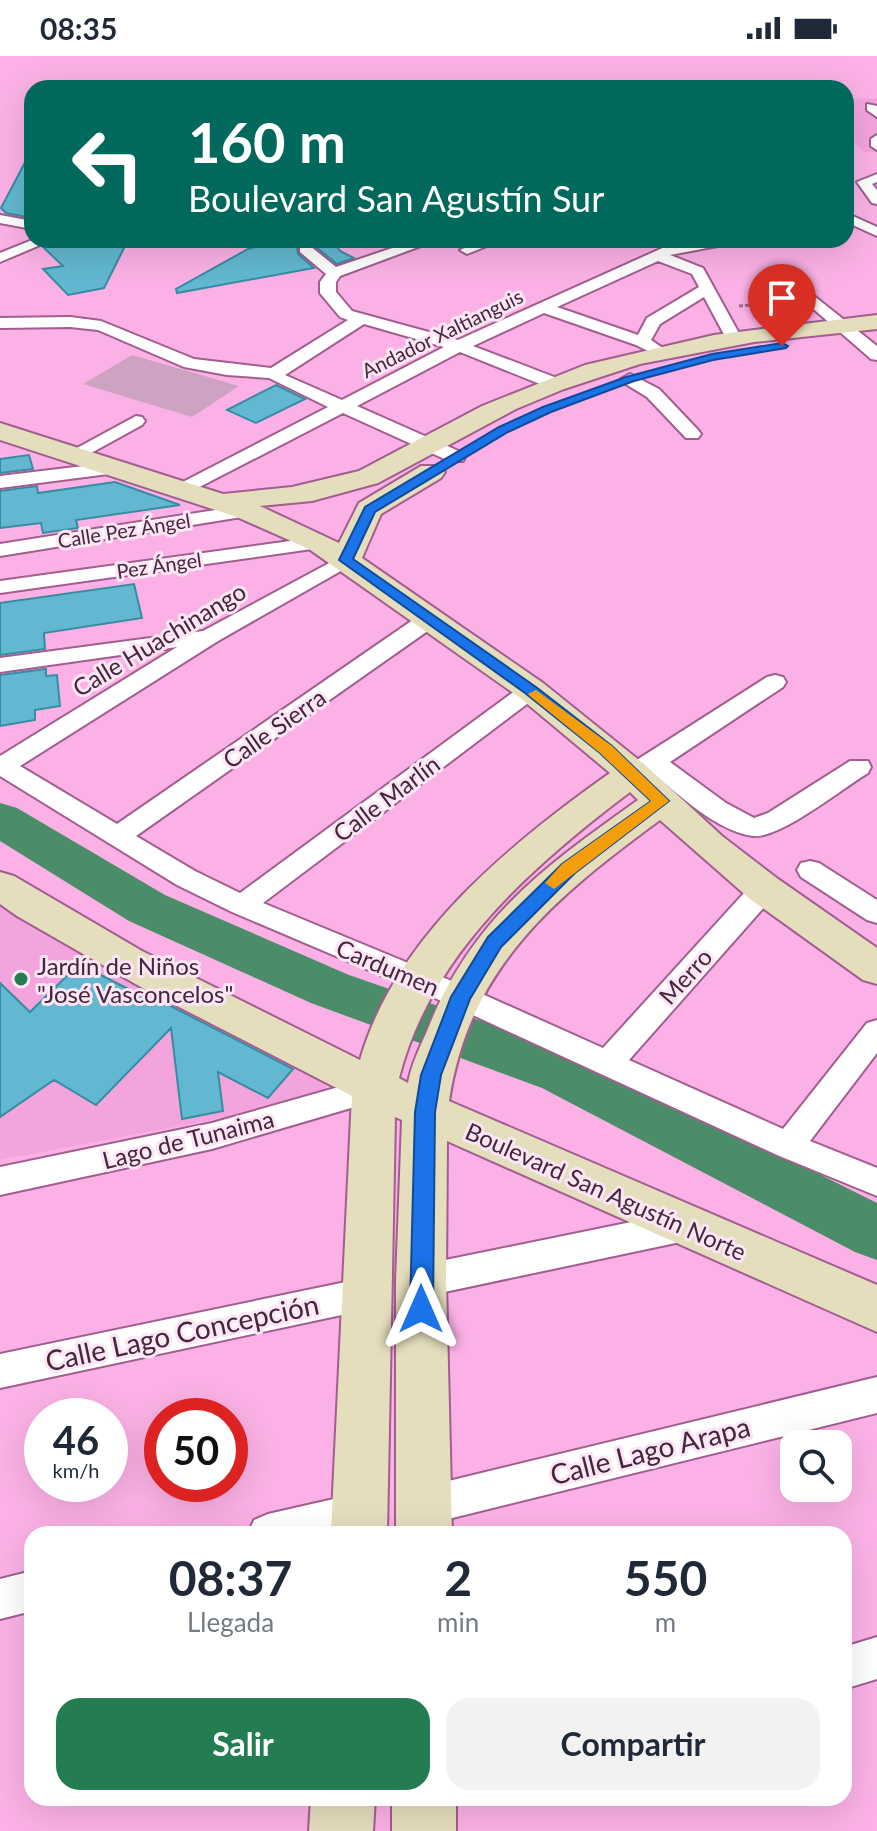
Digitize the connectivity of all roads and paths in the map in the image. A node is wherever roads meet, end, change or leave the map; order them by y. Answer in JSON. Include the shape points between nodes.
{"nodes":[{"id":1,"x":877,"y":139,"type":"edge"},
{"id":2,"x":877,"y":146,"type":"edge"},
{"id":3,"x":877,"y":178,"type":"edge"},
{"id":4,"x":877,"y":200,"type":"edge"},
{"id":5,"x":854,"y":221,"type":"edge"},
{"id":6,"x":877,"y":232,"type":"edge"},
{"id":7,"x":25,"y":248,"type":"edge"},
{"id":8,"x":407,"y":248,"type":"edge"},
{"id":9,"x":473,"y":248,"type":"edge"},
{"id":10,"x":678,"y":248,"type":"edge"},
{"id":11,"x":305,"y":249,"type":"dead end"},
{"id":12,"x":467,"y":250,"type":"dead end"},
{"id":13,"x":659,"y":256,"type":"junction"},
{"id":14,"x":0,"y":258,"type":"edge"},
{"id":15,"x":334,"y":273,"type":"junction"},
{"id":16,"x":708,"y":288,"type":"junction"},
{"id":17,"x":805,"y":294,"type":"joint"},
{"id":18,"x":545,"y":308,"type":"junction"},
{"id":19,"x":715,"y":308,"type":"junction"},
{"id":20,"x":361,"y":319,"type":"junction"},
{"id":21,"x":0,"y":323,"type":"edge"},
{"id":22,"x":866,"y":335,"type":"edge"},
{"id":23,"x":733,"y":337,"type":"junction"},
{"id":24,"x":459,"y":346,"type":"junction"},
{"id":25,"x":652,"y":347,"type":"junction"},
{"id":26,"x":276,"y":373,"type":"junction"},
{"id":27,"x":630,"y":379,"type":"junction"},
{"id":28,"x":556,"y":384,"type":"junction"},
{"id":29,"x":342,"y":406,"type":"junction"},
{"id":30,"x":136,"y":421,"type":"dead end"},
{"id":31,"x":0,"y":431,"type":"edge"},
{"id":32,"x":692,"y":434,"type":"dead end"},
{"id":33,"x":429,"y":443,"type":"junction"},
{"id":34,"x":75,"y":454,"type":"junction"},
{"id":35,"x":456,"y":457,"type":"junction"},
{"id":36,"x":117,"y":468,"type":"junction"},
{"id":37,"x":0,"y":482,"type":"edge"},
{"id":38,"x":197,"y":495,"type":"junction"},
{"id":39,"x":369,"y":509,"type":"junction"},
{"id":40,"x":262,"y":516,"type":"junction"},
{"id":41,"x":319,"y":543,"type":"junction"},
{"id":42,"x":0,"y":550,"type":"edge"},
{"id":43,"x":346,"y":560,"type":"junction"},
{"id":44,"x":0,"y":587,"type":"edge"},
{"id":45,"x":431,"y":618,"type":"junction"},
{"id":46,"x":210,"y":636,"type":"junction"},
{"id":47,"x":0,"y":665,"type":"edge"},
{"id":48,"x":775,"y":682,"type":"dead end"},
{"id":49,"x":531,"y":690,"type":"junction"},
{"id":50,"x":1,"y":766,"type":"edge"},
{"id":51,"x":643,"y":767,"type":"junction"},
{"id":52,"x":859,"y":767,"type":"dead end"},
{"id":53,"x":661,"y":801,"type":"junction"},
{"id":54,"x":117,"y":837,"type":"junction"},
{"id":55,"x":810,"y":870,"type":"dead end"},
{"id":56,"x":0,"y":886,"type":"edge"},
{"id":57,"x":764,"y":889,"type":"junction"},
{"id":58,"x":242,"y":905,"type":"junction"},
{"id":59,"x":877,"y":913,"type":"edge"},
{"id":60,"x":877,"y":969,"type":"edge"},
{"id":61,"x":414,"y":988,"type":"junction"},
{"id":62,"x":458,"y":1007,"type":"junction"},
{"id":63,"x":877,"y":1031,"type":"edge"},
{"id":64,"x":607,"y":1064,"type":"junction"},
{"id":65,"x":378,"y":1071,"type":"junction"},
{"id":66,"x":428,"y":1094,"type":"junction"},
{"id":67,"x":788,"y":1146,"type":"junction"},
{"id":68,"x":0,"y":1181,"type":"edge"},
{"id":69,"x":877,"y":1182,"type":"edge"},
{"id":70,"x":685,"y":1226,"type":"junction"},
{"id":71,"x":421,"y":1281,"type":"junction"},
{"id":72,"x":365,"y":1294,"type":"junction"},
{"id":73,"x":877,"y":1309,"type":"edge"},
{"id":74,"x":0,"y":1371,"type":"edge"},
{"id":75,"x":877,"y":1395,"type":"edge"},
{"id":76,"x":424,"y":1520,"type":"edge"},
{"id":77,"x":359,"y":1523,"type":"edge"},
{"id":78,"x":334,"y":1526,"type":"edge"},
{"id":79,"x":24,"y":1593,"type":"edge"},
{"id":80,"x":0,"y":1599,"type":"edge"},
{"id":81,"x":877,"y":1658,"type":"edge"},
{"id":82,"x":852,"y":1666,"type":"edge"},
{"id":83,"x":424,"y":1806,"type":"edge"},
{"id":84,"x":424,"y":1831,"type":"edge"}],
"edges":[{"from":1,"to":2,"type":"street"},
{"from":3,"to":4,"type":"street","via":[[864,182]]},
{"from":5,"to":6,"type":"street"},
{"from":7,"to":14,"type":"street"},
{"from":8,"to":15,"type":"street"},
{"from":9,"to":12,"type":"street"},
{"from":10,"to":13,"type":"street","name":"Andador Xaltianguis"},
{"from":11,"to":15,"type":"street"},
{"from":13,"to":16,"type":"street","via":[[698,271]]},
{"from":13,"to":18,"type":"street","name":"Andador Xaltianguis"},
{"from":15,"to":20,"type":"street","via":[[328,293],[337,307]]},
{"from":16,"to":19,"type":"street"},
{"from":16,"to":25,"type":"street","via":[[653,321]]},
{"from":17,"to":19,"type":"path"},
{"from":17,"to":22,"type":"street"},
{"from":18,"to":24,"type":"street","name":"Andador Xaltianguis"},
{"from":18,"to":25,"type":"street"},
{"from":19,"to":23,"type":"street"},
{"from":20,"to":24,"type":"street"},
{"from":20,"to":26,"type":"street"},
{"from":21,"to":26,"type":"street","via":[[101,326],[190,363]]},
{"from":22,"to":23,"type":"main road"},
{"from":22,"to":27,"type":"main road","via":[[712,357]]},
{"from":23,"to":25,"type":"main road"},
{"from":24,"to":28,"type":"street"},
{"from":24,"to":29,"type":"street","name":"Andador Xaltianguis"},
{"from":25,"to":28,"type":"main road"},
{"from":26,"to":29,"type":"street","via":[[285,383]]},
{"from":27,"to":32,"type":"street","via":[[653,393]]},
{"from":27,"to":35,"type":"main road","via":[[547,410]]},
{"from":28,"to":33,"type":"main road"},
{"from":29,"to":33,"type":"street"},
{"from":29,"to":38,"type":"street","name":"Andador Xaltianguis"},
{"from":30,"to":34,"type":"street"},
{"from":31,"to":34,"type":"main road"},
{"from":33,"to":35,"type":"street"},
{"from":33,"to":38,"type":"main road","via":[[387,469],[312,493],[271,498]]},
{"from":34,"to":36,"type":"main road"},
{"from":35,"to":39,"type":"main road"},
{"from":36,"to":37,"type":"street"},
{"from":36,"to":38,"type":"main road"},
{"from":38,"to":40,"type":"main road"},
{"from":39,"to":40,"type":"main road"},
{"from":39,"to":43,"type":"main road"},
{"from":40,"to":41,"type":"main road"},
{"from":40,"to":42,"type":"street","name":"Calle Pez Ángel"},
{"from":41,"to":43,"type":"main road"},
{"from":41,"to":44,"type":"street","name":"Pez Ángel"},
{"from":43,"to":45,"type":"main road"},
{"from":43,"to":46,"type":"street","name":"Calle Huachinango"},
{"from":45,"to":49,"type":"main road"},
{"from":45,"to":54,"type":"street","name":"Calle Sierra"},
{"from":46,"to":47,"type":"street"},
{"from":46,"to":50,"type":"street","name":"Calle Huachinango"},
{"from":48,"to":51,"type":"street"},
{"from":49,"to":51,"type":"main road"},
{"from":49,"to":58,"type":"street","name":"Calle Marlín"},
{"from":50,"to":54,"type":"street","name":"Cardumen"},
{"from":51,"to":52,"type":"street","via":[[752,827],[777,819]]},
{"from":51,"to":53,"type":"main road"},
{"from":51,"to":61,"type":"main road","via":[[577,813],[517,867],[471,913]]},
{"from":53,"to":57,"type":"main road"},
{"from":53,"to":62,"type":"main road","via":[[569,868],[495,942]]},
{"from":54,"to":58,"type":"street","name":"Cardumen"},
{"from":55,"to":59,"type":"street"},
{"from":56,"to":65,"type":"main road","name":"Boulevard San Agustín Norte","via":[[180,990]]},
{"from":57,"to":60,"type":"main road"},
{"from":57,"to":64,"type":"street","name":"Merro"},
{"from":58,"to":61,"type":"street","name":"Cardumen"},
{"from":61,"to":62,"type":"street","name":"Cardumen"},
{"from":61,"to":65,"type":"main road"},
{"from":62,"to":64,"type":"street","name":"Cardumen"},
{"from":62,"to":66,"type":"main road"},
{"from":63,"to":67,"type":"street"},
{"from":64,"to":67,"type":"street","name":"Cardumen"},
{"from":65,"to":66,"type":"main road","name":"Boulevard San Agustín Norte"},
{"from":65,"to":68,"type":"street","name":"Lago de Tunaima","via":[[212,1136]]},
{"from":65,"to":72,"type":"main road"},
{"from":66,"to":70,"type":"main road","name":"Boulevard San Agustín Norte"},
{"from":66,"to":71,"type":"main road"},
{"from":67,"to":69,"type":"street","name":"Cardumen"},
{"from":70,"to":71,"type":"street"},
{"from":70,"to":73,"type":"main road","name":"Boulevard San Agustín Norte"},
{"from":71,"to":76,"type":"main road"},
{"from":72,"to":74,"type":"street","name":"Calle Lago Concepción"},
{"from":72,"to":77,"type":"main road"},
{"from":75,"to":76,"type":"street","name":"Calle Lago Arapa"},
{"from":77,"to":78,"type":"street"},
{"from":79,"to":80,"type":"street"},
{"from":81,"to":82,"type":"street"},
{"from":83,"to":84,"type":"main road"}]}
